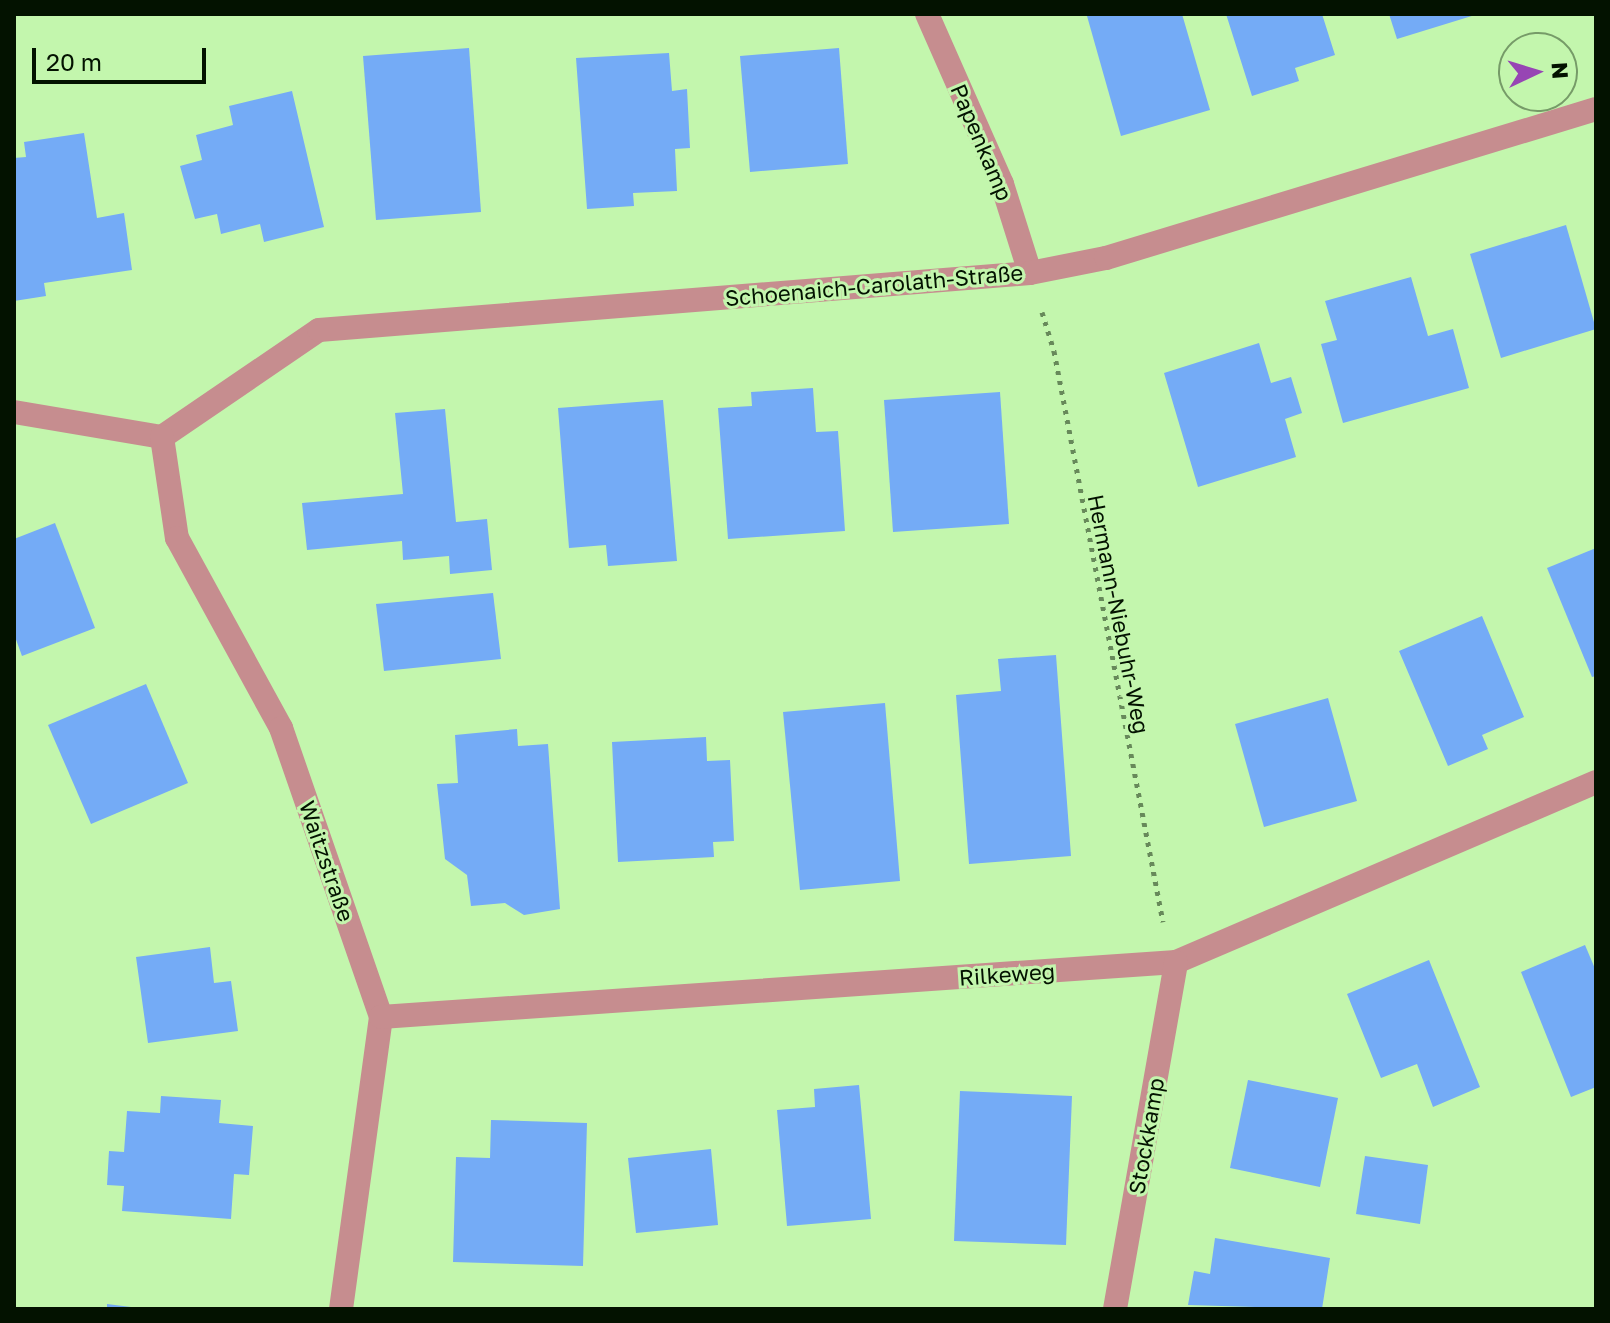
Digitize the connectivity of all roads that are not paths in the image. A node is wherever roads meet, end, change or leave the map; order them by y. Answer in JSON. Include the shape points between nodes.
{"nodes":[{"id":1,"x":927,"y":14,"type":"edge"},
{"id":2,"x":1596,"y":109,"type":"edge"},
{"id":3,"x":1030,"y":273,"type":"junction"},
{"id":4,"x":14,"y":412,"type":"edge"},
{"id":5,"x":162,"y":437,"type":"junction"},
{"id":6,"x":1596,"y":782,"type":"edge"},
{"id":7,"x":1176,"y":962,"type":"junction"},
{"id":8,"x":381,"y":1017,"type":"junction"},
{"id":9,"x":341,"y":1309,"type":"edge"},
{"id":10,"x":1115,"y":1309,"type":"edge"}],
"edges":[{"from":1,"to":3,"type":"street","name":"Papenkamp","via":[[1002,184]]},
{"from":2,"to":3,"type":"street","name":"Schoenaich-Carolath-Straße","via":[[1106,258]]},
{"from":3,"to":5,"type":"street","name":"Schoenaich-Carolath-Straße","via":[[319,330]]},
{"from":4,"to":5,"type":"street"},
{"from":5,"to":8,"type":"street","name":"Waitzstraße","via":[[177,538],[281,728]]},
{"from":6,"to":7,"type":"street","name":"Rilkeweg"},
{"from":7,"to":8,"type":"street","name":"Rilkeweg"},
{"from":7,"to":10,"type":"street","name":"Stockkamp"},
{"from":8,"to":9,"type":"street","name":"Waitzstraße"}]}
